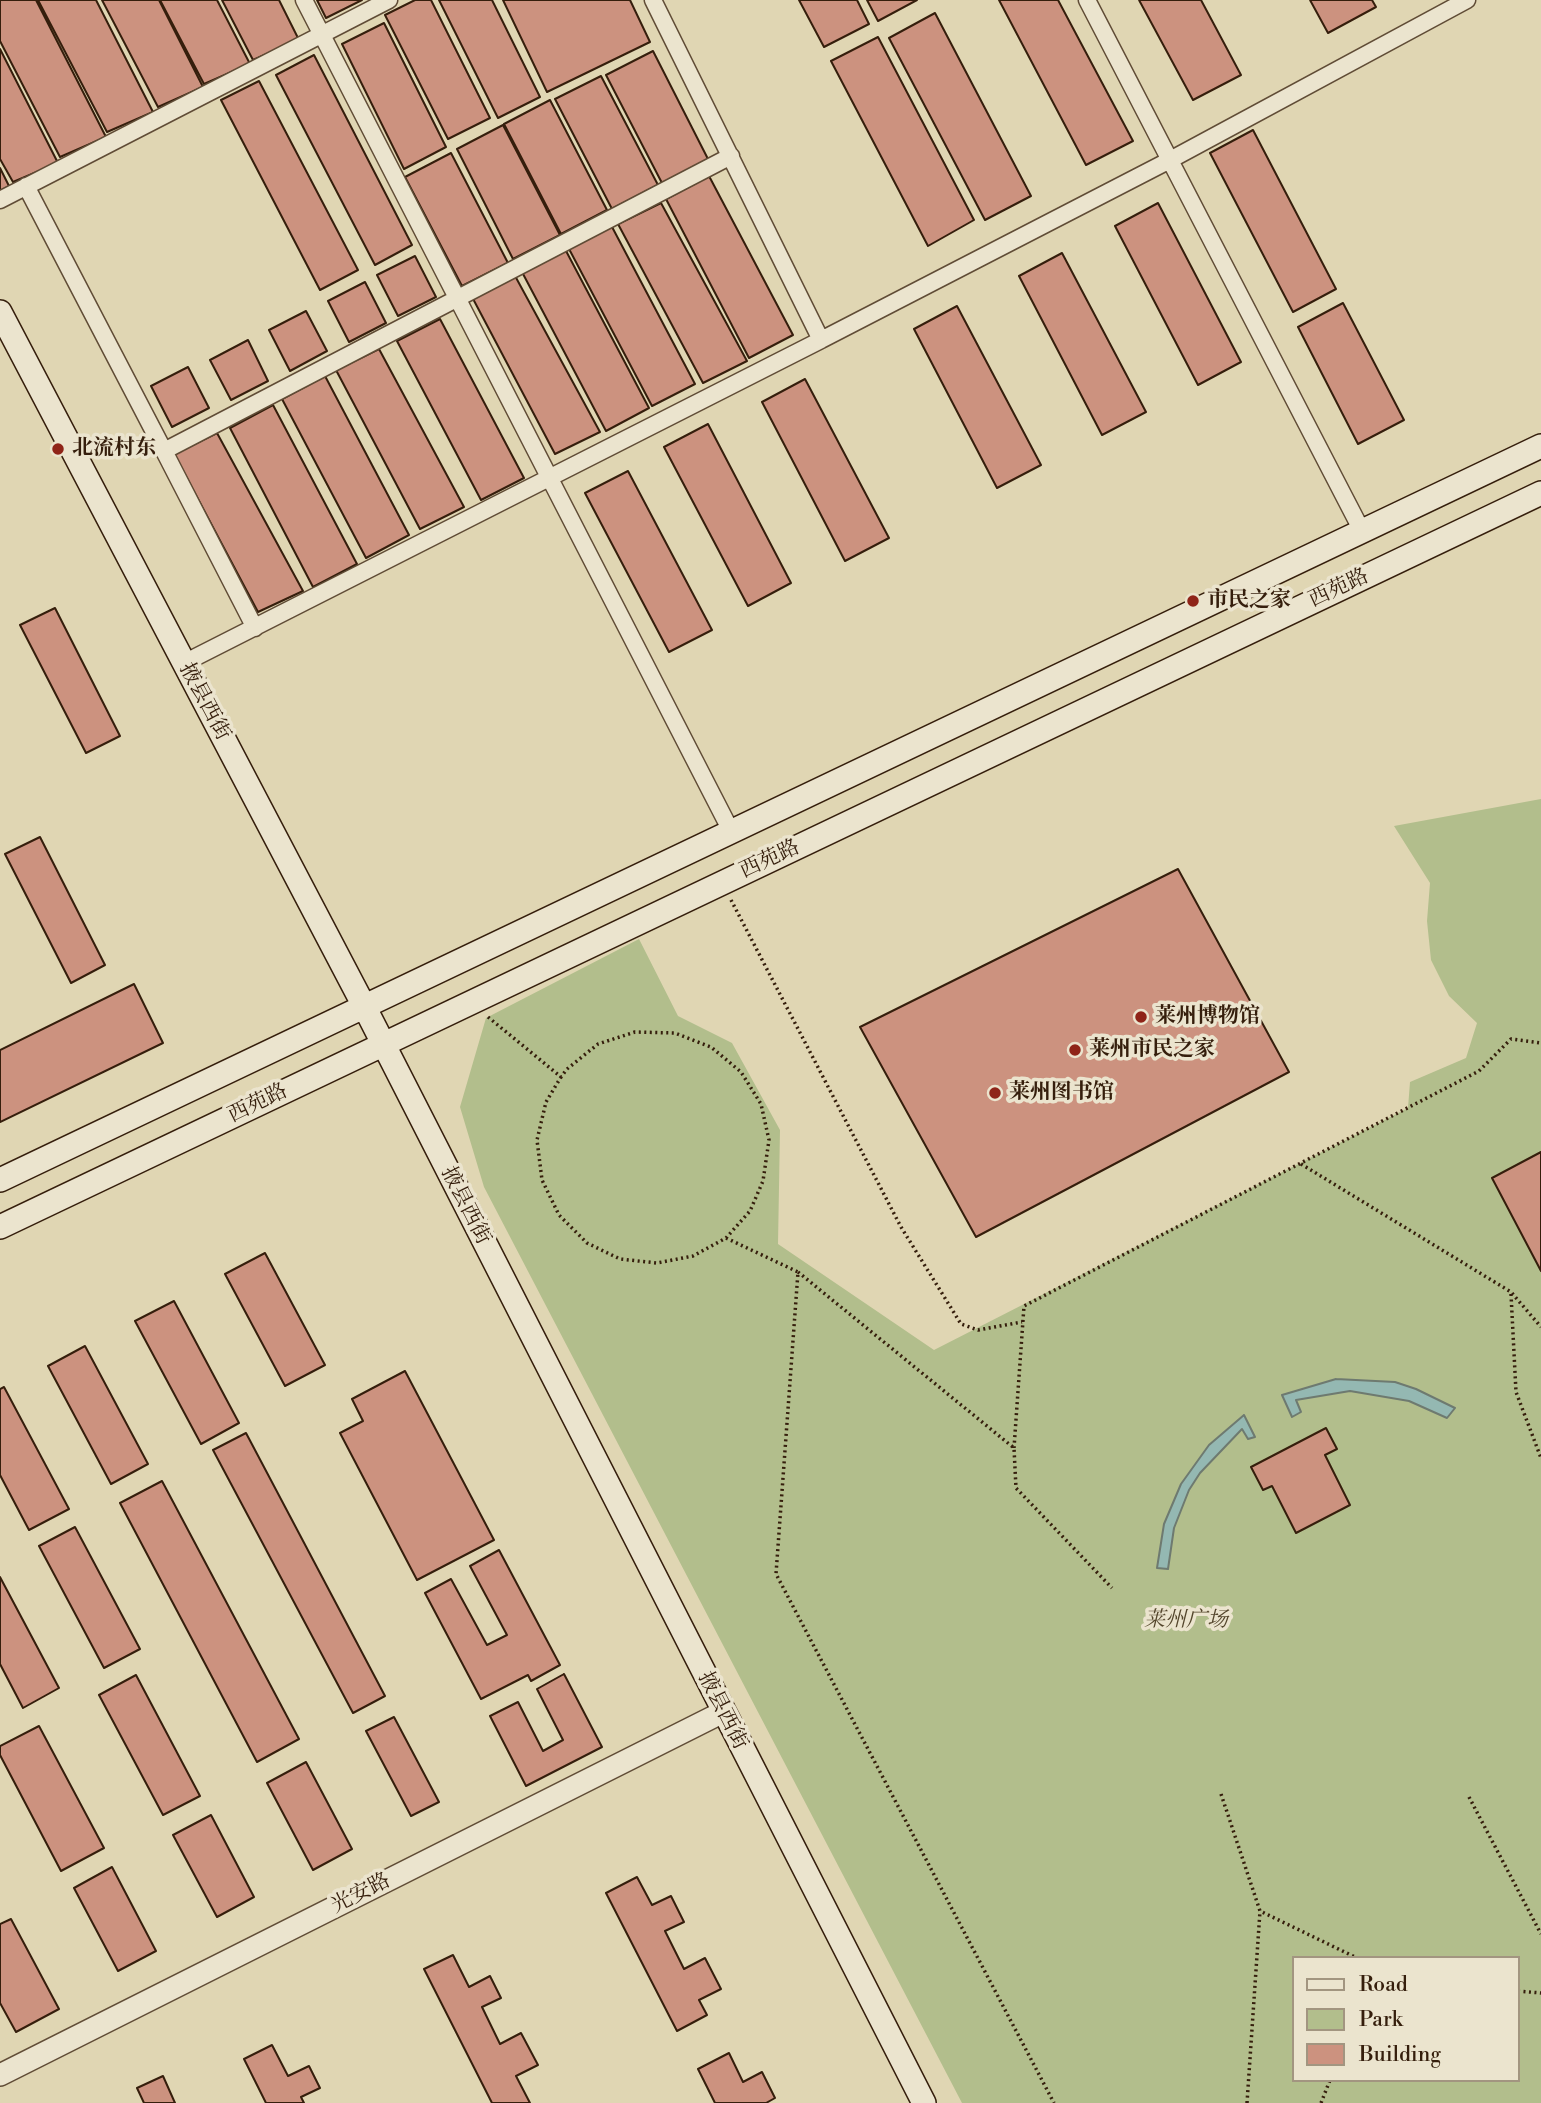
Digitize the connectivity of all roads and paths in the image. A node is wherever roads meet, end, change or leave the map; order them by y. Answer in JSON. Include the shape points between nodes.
{"nodes":[{"id":1,"x":303,"y":0,"type":"edge"},
{"id":2,"x":389,"y":0,"type":"edge"},
{"id":3,"x":653,"y":0,"type":"edge"},
{"id":4,"x":1087,"y":0,"type":"edge"},
{"id":5,"x":1467,"y":0,"type":"edge"},
{"id":6,"x":322,"y":35,"type":"junction"},
{"id":7,"x":731,"y":156,"type":"junction"},
{"id":8,"x":1170,"y":160,"type":"junction"},
{"id":9,"x":26,"y":186,"type":"junction"},
{"id":10,"x":0,"y":200,"type":"edge"},
{"id":11,"x":457,"y":299,"type":"junction"},
{"id":12,"x":0,"y":312,"type":"edge"},
{"id":13,"x":821,"y":340,"type":"junction"},
{"id":14,"x":1541,"y":446,"type":"edge"},
{"id":15,"x":164,"y":451,"type":"junction"},
{"id":16,"x":549,"y":478,"type":"junction"},
{"id":17,"x":1541,"y":493,"type":"edge"},
{"id":18,"x":1362,"y":531,"type":"junction"},
{"id":19,"x":255,"y":628,"type":"junction"},
{"id":20,"x":184,"y":663,"type":"junction"},
{"id":21,"x":731,"y":831,"type":"junction"},
{"id":22,"x":722,"y":883,"type":"junction"},
{"id":23,"x":470,"y":1002,"type":"junction"},
{"id":24,"x":364,"y":1006,"type":"junction"},
{"id":25,"x":1541,"y":1043,"type":"edge"},
{"id":26,"x":383,"y":1044,"type":"junction"},
{"id":27,"x":562,"y":1077,"type":"junction"},
{"id":28,"x":1300,"y":1164,"type":"junction"},
{"id":29,"x":0,"y":1180,"type":"edge"},
{"id":30,"x":0,"y":1227,"type":"edge"},
{"id":31,"x":726,"y":1238,"type":"junction"},
{"id":32,"x":798,"y":1272,"type":"junction"},
{"id":33,"x":1511,"y":1292,"type":"junction"},
{"id":34,"x":1023,"y":1322,"type":"junction"},
{"id":35,"x":1541,"y":1327,"type":"edge"},
{"id":36,"x":1014,"y":1448,"type":"junction"},
{"id":37,"x":1541,"y":1458,"type":"edge"},
{"id":38,"x":1112,"y":1588,"type":"dead end"},
{"id":39,"x":723,"y":1713,"type":"junction"},
{"id":40,"x":1221,"y":1794,"type":"dead end"},
{"id":41,"x":1469,"y":1797,"type":"dead end"},
{"id":42,"x":1260,"y":1911,"type":"junction"},
{"id":43,"x":1541,"y":1934,"type":"edge"},
{"id":44,"x":1353,"y":1956,"type":"edge"},
{"id":45,"x":1520,"y":1990,"type":"edge"},
{"id":46,"x":1541,"y":1993,"type":"edge"},
{"id":47,"x":0,"y":2075,"type":"edge"},
{"id":48,"x":1330,"y":2082,"type":"edge"},
{"id":49,"x":924,"y":2103,"type":"edge"},
{"id":50,"x":1054,"y":2103,"type":"edge"},
{"id":51,"x":1247,"y":2103,"type":"edge"},
{"id":52,"x":1321,"y":2103,"type":"edge"}],
"edges":[{"from":1,"to":6,"type":"street"},
{"from":2,"to":6,"type":"street"},
{"from":3,"to":7,"type":"street"},
{"from":4,"to":8,"type":"street"},
{"from":5,"to":8,"type":"street"},
{"from":6,"to":9,"type":"street"},
{"from":6,"to":11,"type":"street"},
{"from":7,"to":11,"type":"street"},
{"from":7,"to":13,"type":"street"},
{"from":8,"to":13,"type":"street"},
{"from":8,"to":18,"type":"street"},
{"from":9,"to":10,"type":"street"},
{"from":9,"to":15,"type":"street"},
{"from":11,"to":15,"type":"street"},
{"from":11,"to":16,"type":"street"},
{"from":12,"to":20,"type":"main road","name":"掖县西街"},
{"from":13,"to":16,"type":"street"},
{"from":14,"to":18,"type":"main road","name":"西苑路"},
{"from":15,"to":19,"type":"street"},
{"from":16,"to":19,"type":"street"},
{"from":16,"to":21,"type":"street"},
{"from":17,"to":22,"type":"main road","name":"西苑路"},
{"from":18,"to":21,"type":"main road","name":"西苑路"},
{"from":19,"to":20,"type":"street"},
{"from":20,"to":24,"type":"main road","name":"掖县西街"},
{"from":21,"to":24,"type":"main road","name":"西苑路"},
{"from":22,"to":23,"type":"main road","name":"西苑路"},
{"from":22,"to":34,"type":"path","via":[[901,1227],[961,1324],[978,1330]]},
{"from":23,"to":26,"type":"main road","name":"西苑路"},
{"from":23,"to":27,"type":"path"},
{"from":24,"to":26,"type":"main road","name":"掖县西街"},
{"from":24,"to":29,"type":"main road","name":"西苑路"},
{"from":25,"to":28,"type":"path","via":[[1511,1039],[1479,1071]]},
{"from":26,"to":30,"type":"main road","name":"西苑路"},
{"from":26,"to":39,"type":"main road","name":"掖县西街"},
{"from":27,"to":31,"type":"path","via":[[546,1102],[537,1140],[542,1180],[559,1215],[587,1243],[620,1259],[657,1263],[693,1256]]},
{"from":27,"to":31,"type":"path","via":[[598,1044],[635,1032],[674,1033],[711,1047],[741,1072],[761,1104],[769,1140],[763,1181],[750,1211]]},
{"from":28,"to":33,"type":"path"},
{"from":28,"to":34,"type":"path","via":[[1024,1306]]},
{"from":31,"to":32,"type":"path"},
{"from":32,"to":36,"type":"path"},
{"from":32,"to":50,"type":"path","via":[[776,1574]]},
{"from":33,"to":35,"type":"path"},
{"from":33,"to":37,"type":"path","via":[[1516,1392]]},
{"from":34,"to":36,"type":"path"},
{"from":36,"to":38,"type":"path","via":[[1016,1488]]},
{"from":39,"to":47,"type":"street","name":"光安路"},
{"from":39,"to":49,"type":"main road","name":"掖县西街"},
{"from":40,"to":42,"type":"path"},
{"from":41,"to":43,"type":"path"},
{"from":42,"to":44,"type":"path"},
{"from":42,"to":51,"type":"path"},
{"from":45,"to":46,"type":"path"},
{"from":48,"to":52,"type":"path"}]}
